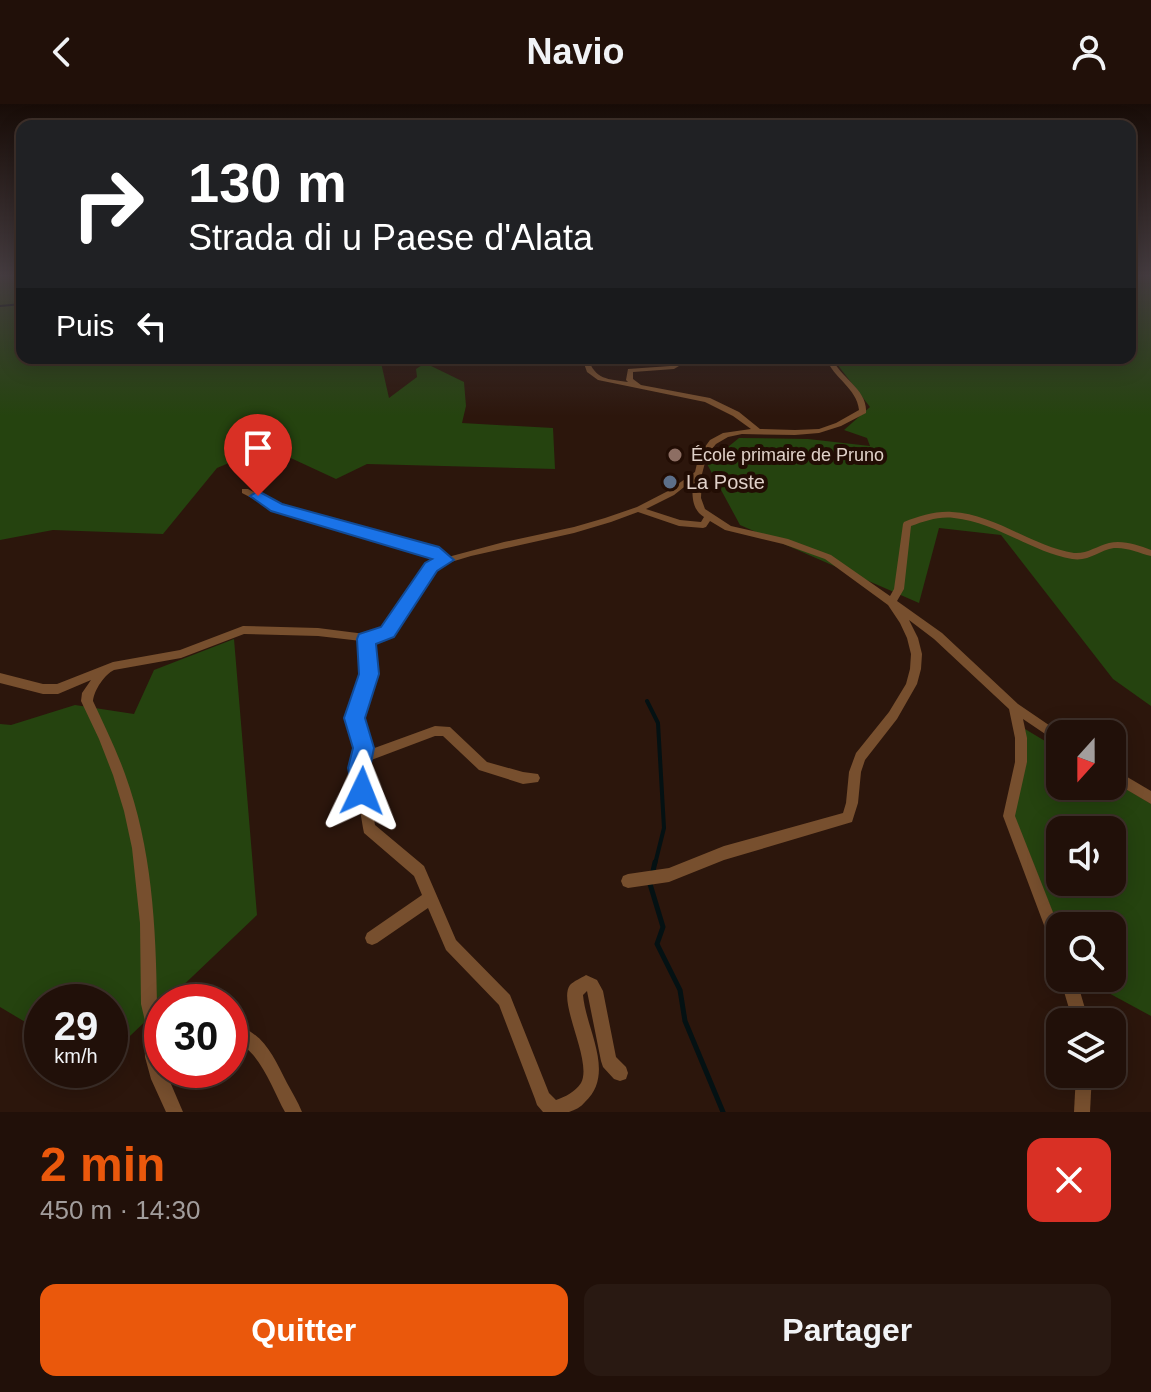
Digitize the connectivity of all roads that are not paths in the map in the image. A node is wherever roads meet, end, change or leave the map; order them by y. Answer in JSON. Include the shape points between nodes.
{"nodes":[{"id":1,"x":588,"y":364,"type":"edge"},
{"id":2,"x":675,"y":364,"type":"edge"},
{"id":3,"x":831,"y":364,"type":"edge"},
{"id":4,"x":639,"y":387,"type":"junction"},
{"id":5,"x":758,"y":431,"type":"junction"},
{"id":6,"x":698,"y":473,"type":"junction"},
{"id":7,"x":245,"y":491,"type":"dead end"},
{"id":8,"x":640,"y":510,"type":"junction"},
{"id":9,"x":706,"y":521,"type":"junction"},
{"id":10,"x":1151,"y":553,"type":"edge"},
{"id":11,"x":446,"y":560,"type":"junction"},
{"id":12,"x":891,"y":602,"type":"junction"},
{"id":13,"x":366,"y":639,"type":"junction"},
{"id":14,"x":106,"y":670,"type":"junction"},
{"id":15,"x":0,"y":678,"type":"edge"},
{"id":16,"x":1014,"y":707,"type":"junction"},
{"id":17,"x":1046,"y":729,"type":"edge"},
{"id":18,"x":361,"y":759,"type":"junction"},
{"id":19,"x":534,"y":778,"type":"dead end"},
{"id":20,"x":1126,"y":783,"type":"edge"},
{"id":21,"x":1151,"y":798,"type":"edge"},
{"id":22,"x":628,"y":881,"type":"dead end"},
{"id":23,"x":431,"y":897,"type":"junction"},
{"id":24,"x":1046,"y":912,"type":"edge"},
{"id":25,"x":372,"y":938,"type":"dead end"},
{"id":26,"x":148,"y":984,"type":"edge"},
{"id":27,"x":248,"y":1036,"type":"edge"},
{"id":28,"x":620,"y":1073,"type":"dead end"},
{"id":29,"x":163,"y":1088,"type":"edge"},
{"id":30,"x":1083,"y":1088,"type":"edge"},
{"id":31,"x":175,"y":1112,"type":"edge"},
{"id":32,"x":294,"y":1112,"type":"edge"},
{"id":33,"x":1082,"y":1112,"type":"edge"}],
"edges":[{"from":1,"to":4,"type":"street","via":[[593,375]]},
{"from":2,"to":4,"type":"street","via":[[630,370],[629,380]]},
{"from":3,"to":5,"type":"street","via":[[859,396],[863,411],[823,431]]},
{"from":4,"to":5,"type":"street","via":[[707,400]]},
{"from":5,"to":6,"type":"street","via":[[717,438],[704,452]]},
{"from":6,"to":8,"type":"street"},
{"from":6,"to":9,"type":"street","via":[[698,505]]},
{"from":7,"to":11,"type":"street","via":[[276,507],[433,551]]},
{"from":8,"to":9,"type":"street","via":[[679,523]]},
{"from":8,"to":11,"type":"street"},
{"from":9,"to":12,"type":"street","via":[[828,557]]},
{"from":10,"to":12,"type":"street","via":[[1108,546],[1079,557],[1043,548],[966,515],[925,515],[904,529],[899,589]]},
{"from":11,"to":13,"type":"street","via":[[431,567],[387,632]]},
{"from":12,"to":16,"type":"street","via":[[938,636]]},
{"from":12,"to":22,"type":"street","via":[[912,633],[918,661],[908,694],[859,758],[847,818],[724,853],[669,875]]},
{"from":13,"to":14,"type":"street","via":[[243,630],[181,654]]},
{"from":13,"to":18,"type":"street","via":[[369,674],[354,718],[364,748]]},
{"from":14,"to":15,"type":"street","via":[[58,689]]},
{"from":14,"to":26,"type":"street","via":[[87,701],[114,754],[138,835],[146,891]]},
{"from":16,"to":17,"type":"street"},
{"from":16,"to":24,"type":"street","via":[[1021,762],[1009,816]]},
{"from":18,"to":19,"type":"street","via":[[446,731],[483,766]]},
{"from":18,"to":23,"type":"street","via":[[369,828],[419,871]]},
{"from":20,"to":21,"type":"street"},
{"from":23,"to":25,"type":"street"},
{"from":23,"to":28,"type":"street","via":[[451,945],[505,1000],[543,1099],[553,1110],[588,1090],[592,1082],[594,1068],[575,1003],[575,991],[586,983],[595,991],[609,1061]]},
{"from":27,"to":32,"type":"street"},
{"from":29,"to":31,"type":"street"},
{"from":30,"to":33,"type":"street"}]}
